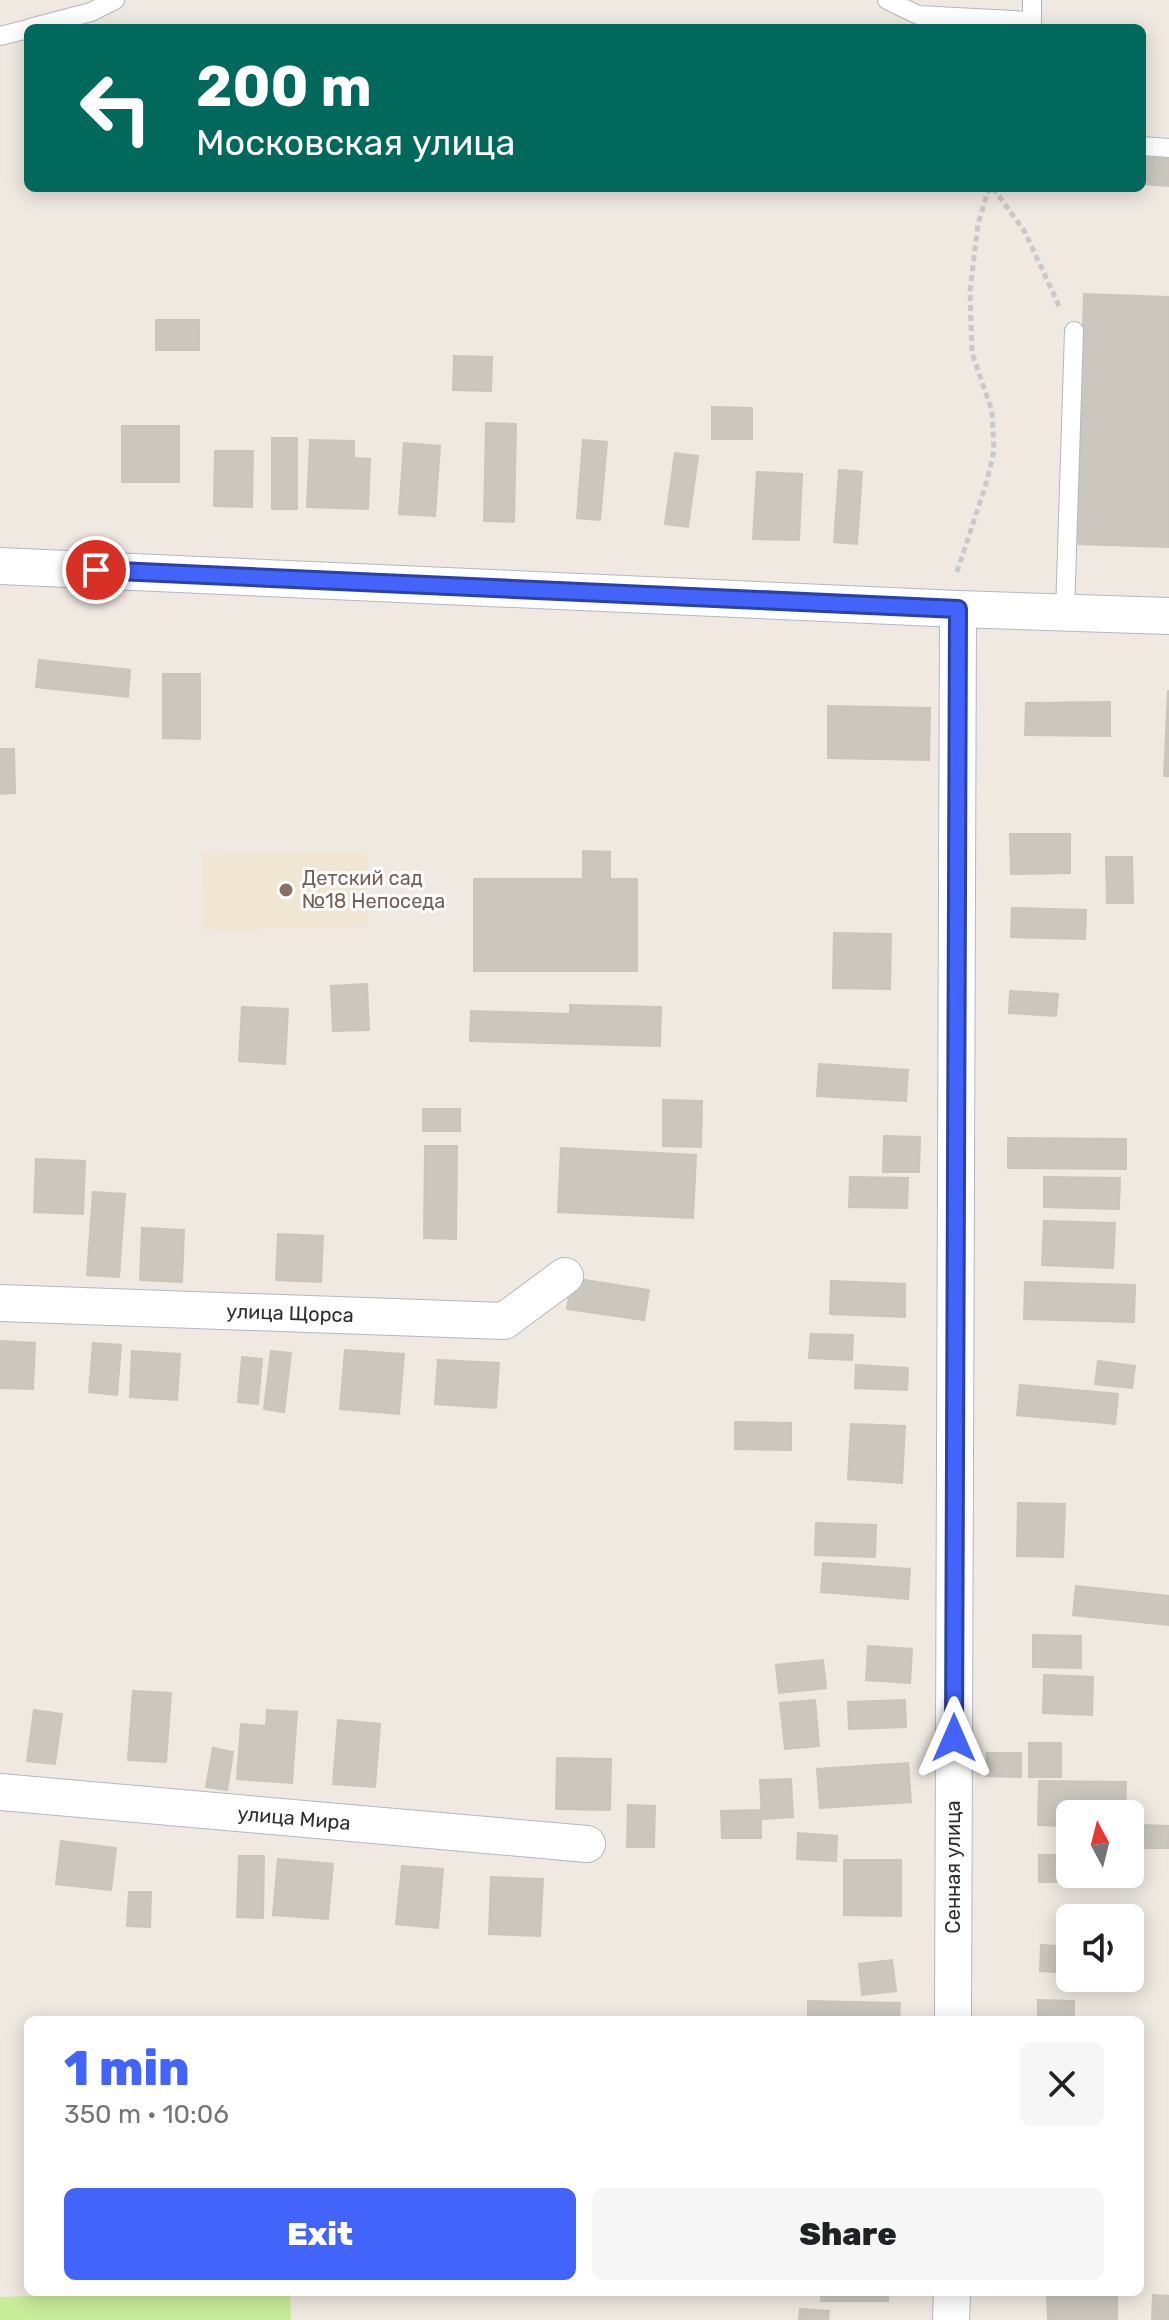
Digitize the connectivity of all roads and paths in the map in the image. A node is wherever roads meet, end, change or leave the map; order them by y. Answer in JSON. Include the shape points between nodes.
{"nodes":[{"id":1,"x":115,"y":0,"type":"edge"},
{"id":2,"x":887,"y":0,"type":"edge"},
{"id":3,"x":1032,"y":0,"type":"edge"},
{"id":4,"x":991,"y":23,"type":"edge"},
{"id":5,"x":44,"y":24,"type":"edge"},
{"id":6,"x":24,"y":29,"type":"edge"},
{"id":7,"x":0,"y":36,"type":"edge"},
{"id":8,"x":1146,"y":146,"type":"edge"},
{"id":9,"x":1169,"y":148,"type":"edge"},
{"id":10,"x":990,"y":192,"type":"edge"},
{"id":11,"x":994,"y":192,"type":"edge"},
{"id":12,"x":1074,"y":331,"type":"joint"},
{"id":13,"x":0,"y":566,"type":"edge"},
{"id":14,"x":958,"y":609,"type":"junction"},
{"id":15,"x":1065,"y":613,"type":"junction"},
{"id":16,"x":1169,"y":616,"type":"edge"},
{"id":17,"x":565,"y":1276,"type":"dead end"},
{"id":18,"x":0,"y":1303,"type":"edge"},
{"id":19,"x":0,"y":1792,"type":"edge"},
{"id":20,"x":587,"y":1844,"type":"dead end"},
{"id":21,"x":953,"y":2016,"type":"edge"},
{"id":22,"x":952,"y":2296,"type":"edge"},
{"id":23,"x":951,"y":2320,"type":"edge"}],
"edges":[{"from":1,"to":5,"type":"lane"},
{"from":2,"to":4,"type":"lane","via":[[918,15]]},
{"from":3,"to":4,"type":"lane","via":[[1032,21]]},
{"from":6,"to":7,"type":"lane"},
{"from":8,"to":9,"type":"lane"},
{"from":10,"to":14,"type":"path","via":[[978,224],[970,291],[972,353],[992,411],[994,451],[953,584]]},
{"from":11,"to":12,"type":"path","via":[[1025,232]]},
{"from":12,"to":15,"type":"lane"},
{"from":13,"to":14,"type":"street"},
{"from":14,"to":15,"type":"street"},
{"from":14,"to":21,"type":"street","name":"Сенная улица"},
{"from":15,"to":16,"type":"street"},
{"from":17,"to":18,"type":"street","name":"улица Щорса","via":[[504,1321]]},
{"from":19,"to":20,"type":"street","name":"улица Мира"},
{"from":22,"to":23,"type":"street"}]}
